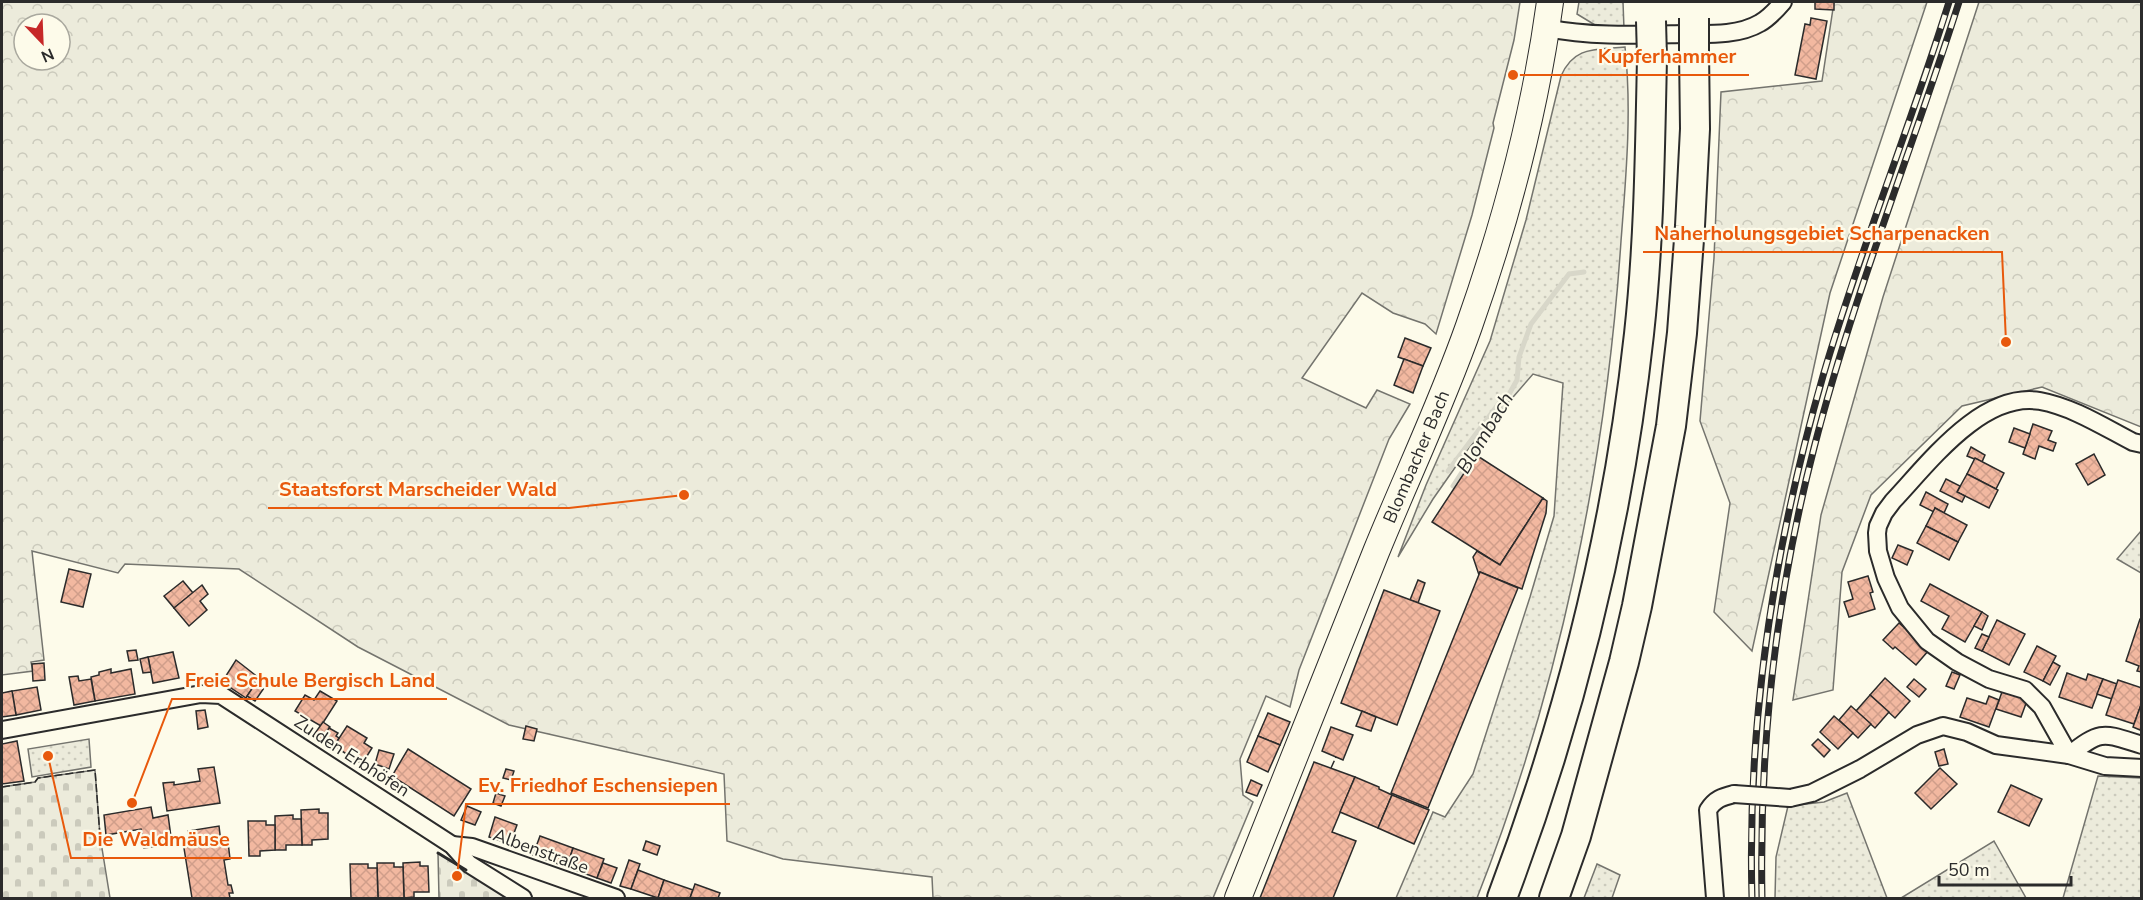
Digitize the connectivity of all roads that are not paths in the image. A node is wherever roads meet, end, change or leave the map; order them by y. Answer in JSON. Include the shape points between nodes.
{"nodes":[{"id":1,"x":1550,"y":2,"type":"edge"},
{"id":2,"x":1783,"y":2,"type":"edge"},
{"id":3,"x":1694,"y":10,"type":"edge"},
{"id":4,"x":1651,"y":11,"type":"edge"},
{"id":5,"x":1546,"y":28,"type":"junction"},
{"id":6,"x":2142,"y":444,"type":"edge"},
{"id":7,"x":2,"y":730,"type":"edge"},
{"id":8,"x":2142,"y":745,"type":"edge"},
{"id":9,"x":2069,"y":756,"type":"junction"},
{"id":10,"x":2142,"y":768,"type":"edge"},
{"id":11,"x":452,"y":844,"type":"junction"},
{"id":12,"x":523,"y":898,"type":"edge"},
{"id":13,"x":616,"y":898,"type":"edge"},
{"id":14,"x":1238,"y":898,"type":"edge"},
{"id":15,"x":1502,"y":898,"type":"edge"},
{"id":16,"x":1554,"y":898,"type":"edge"},
{"id":17,"x":1714,"y":898,"type":"edge"}],
"edges":[{"from":1,"to":5,"type":"main road","name":"Blombacher Bach"},
{"from":2,"to":5,"type":"street","via":[[1760,23],[1724,33],[1623,36]]},
{"from":3,"to":16,"type":"highway","bridge":true,"via":[[1695,129],[1690,226],[1671,426],[1624,662],[1576,836]]},
{"from":4,"to":15,"type":"highway","bridge":true,"via":[[1648,221],[1626,433],[1580,653],[1526,833]]},
{"from":5,"to":14,"type":"main road","name":"Blombacher Bach","via":[[1520,156],[1469,326]]},
{"from":6,"to":9,"type":"street","via":[[2040,401],[2012,401],[1962,429],[1893,501],[1876,533],[1878,551],[1900,608],[1927,641],[1989,680],[2025,690],[2042,707]]},
{"from":7,"to":11,"type":"street","name":"Zu den Erbhöfen","via":[[201,694],[221,694]]},
{"from":8,"to":9,"type":"street","via":[[2106,734],[2090,738]]},
{"from":9,"to":10,"type":"street","via":[[2105,766]]},
{"from":9,"to":17,"type":"street","bridge":true,"via":[[1996,745],[1943,726],[1917,735],[1812,793],[1790,798],[1722,796],[1708,810]]},
{"from":11,"to":12,"type":"street","name":"Zu den Erbhöfen","via":[[470,864]]},
{"from":11,"to":13,"type":"street","name":"Albenstraße","via":[[472,847]]}]}
